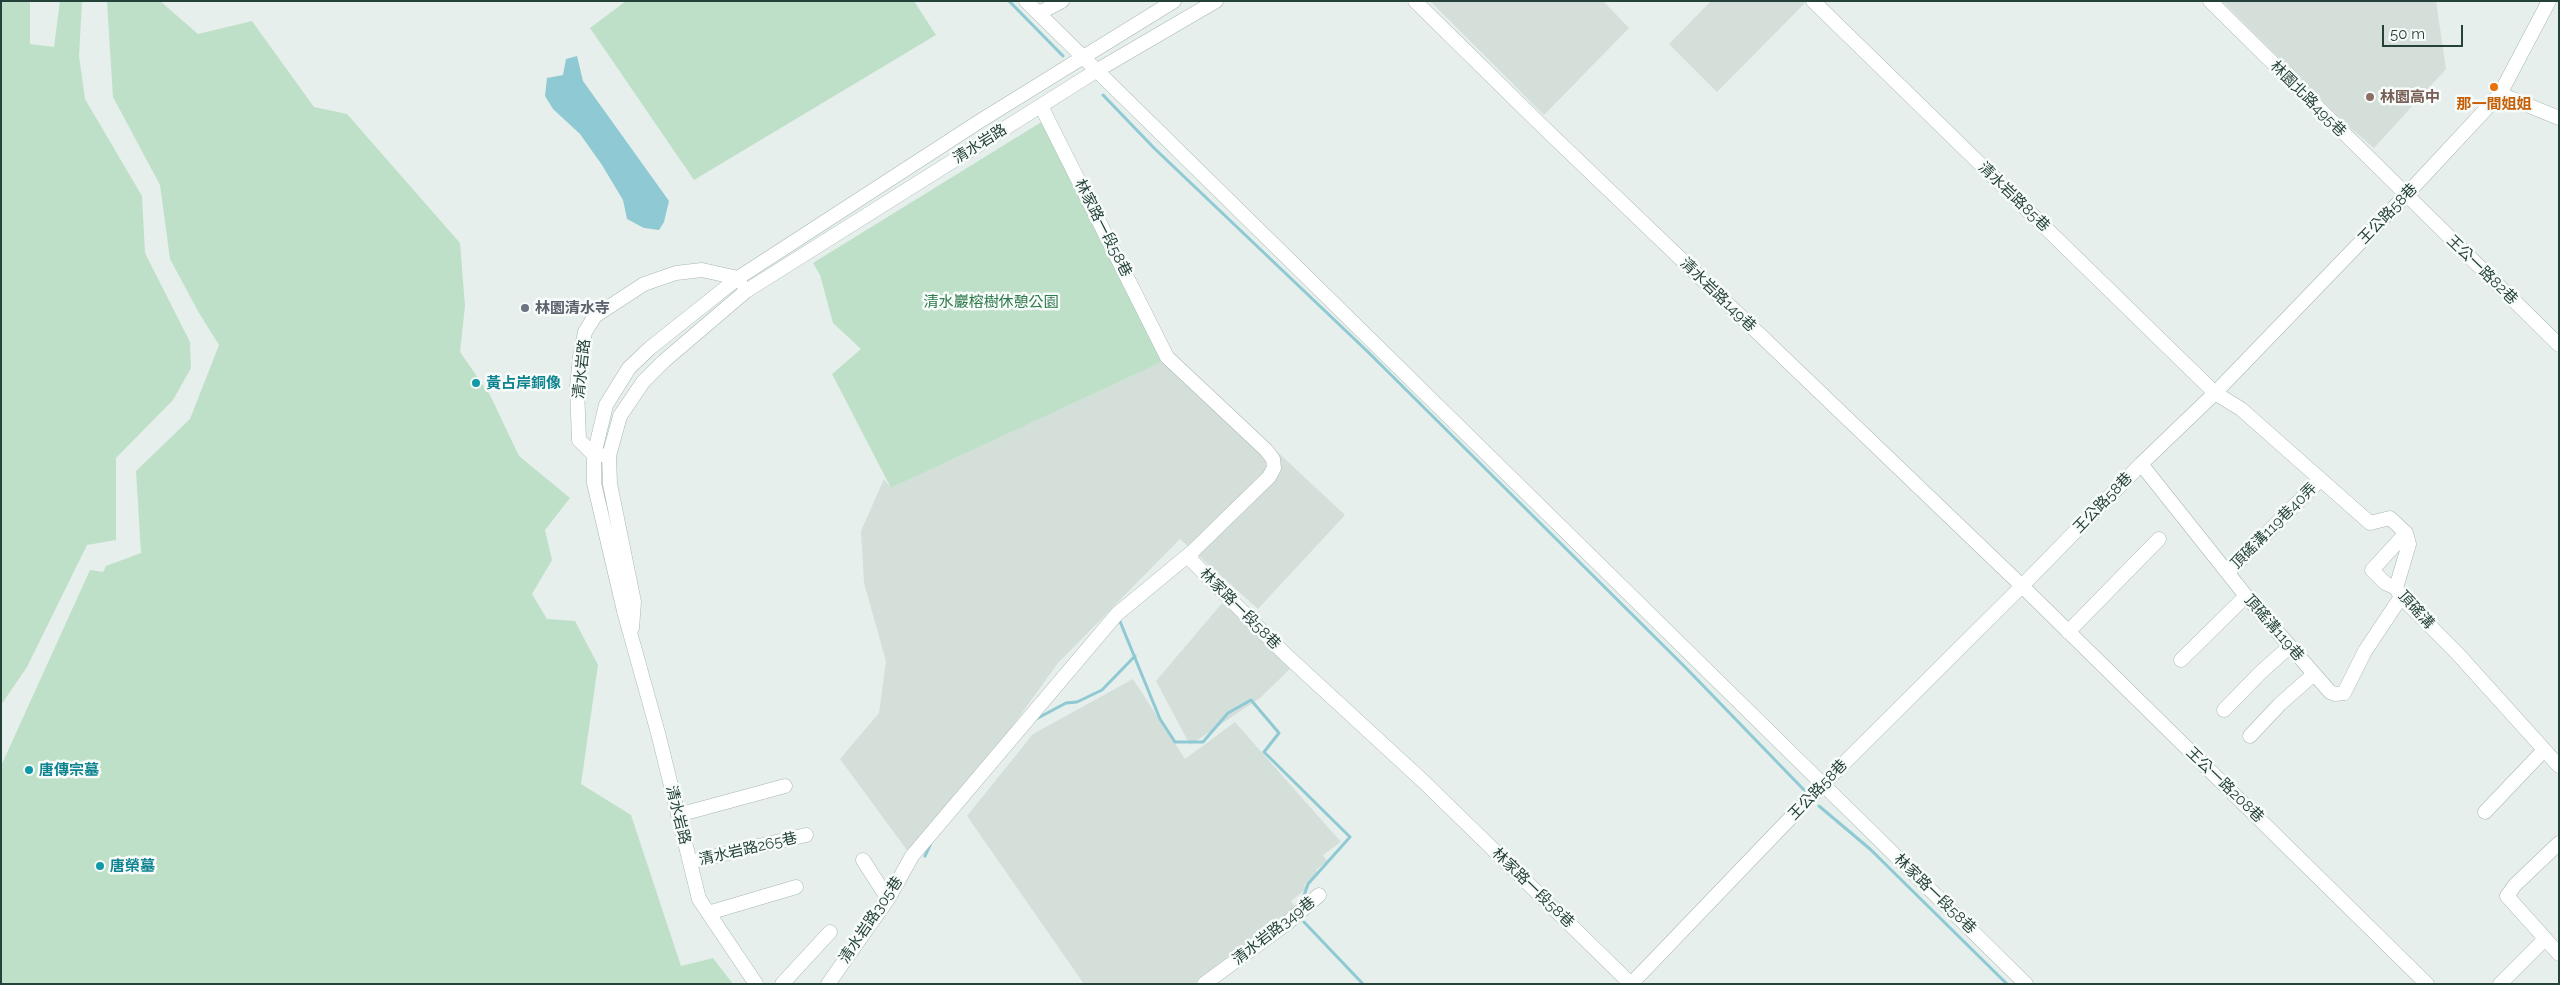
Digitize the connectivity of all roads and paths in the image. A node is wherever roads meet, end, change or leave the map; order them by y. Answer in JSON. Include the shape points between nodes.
{"nodes":[{"id":1,"x":1026,"y":1,"type":"edge"},
{"id":2,"x":1062,"y":1,"type":"edge"},
{"id":3,"x":1174,"y":1,"type":"edge"},
{"id":4,"x":1216,"y":1,"type":"edge"},
{"id":5,"x":1415,"y":1,"type":"edge"},
{"id":6,"x":1813,"y":1,"type":"edge"},
{"id":7,"x":2210,"y":1,"type":"edge"},
{"id":8,"x":2549,"y":1,"type":"edge"},
{"id":9,"x":2555,"y":1,"type":"edge"},
{"id":10,"x":2559,"y":3,"type":"edge"},
{"id":11,"x":1039,"y":13,"type":"junction"},
{"id":12,"x":1083,"y":57,"type":"junction"},
{"id":13,"x":1096,"y":71,"type":"junction"},
{"id":14,"x":2500,"y":94,"type":"junction"},
{"id":15,"x":1042,"y":106,"type":"junction"},
{"id":16,"x":2559,"y":118,"type":"edge"},
{"id":17,"x":2405,"y":196,"type":"junction"},
{"id":18,"x":738,"y":278,"type":"junction"},
{"id":19,"x":746,"y":291,"type":"junction"},
{"id":20,"x":2559,"y":345,"type":"edge"},
{"id":21,"x":2215,"y":394,"type":"junction"},
{"id":22,"x":594,"y":455,"type":"junction"},
{"id":23,"x":609,"y":456,"type":"junction"},
{"id":24,"x":2141,"y":464,"type":"junction"},
{"id":25,"x":2320,"y":480,"type":"junction"},
{"id":26,"x":2406,"y":533,"type":"junction"},
{"id":27,"x":2159,"y":539,"type":"dead end"},
{"id":28,"x":1192,"y":552,"type":"junction"},
{"id":29,"x":2228,"y":572,"type":"junction"},
{"id":30,"x":2022,"y":586,"type":"junction"},
{"id":31,"x":2398,"y":593,"type":"junction"},
{"id":32,"x":2246,"y":596,"type":"junction"},
{"id":33,"x":2068,"y":632,"type":"junction"},
{"id":34,"x":632,"y":634,"type":"junction"},
{"id":35,"x":2290,"y":646,"type":"junction"},
{"id":36,"x":2181,"y":660,"type":"dead end"},
{"id":37,"x":2314,"y":674,"type":"junction"},
{"id":38,"x":2224,"y":710,"type":"dead end"},
{"id":39,"x":2250,"y":736,"type":"dead end"},
{"id":40,"x":2544,"y":750,"type":"junction"},
{"id":41,"x":2559,"y":766,"type":"edge"},
{"id":42,"x":1823,"y":784,"type":"junction"},
{"id":43,"x":785,"y":786,"type":"dead end"},
{"id":44,"x":2485,"y":812,"type":"dead end"},
{"id":45,"x":678,"y":815,"type":"junction"},
{"id":46,"x":806,"y":835,"type":"dead end"},
{"id":47,"x":2559,"y":843,"type":"edge"},
{"id":48,"x":863,"y":860,"type":"dead end"},
{"id":49,"x":690,"y":862,"type":"junction"},
{"id":50,"x":796,"y":887,"type":"dead end"},
{"id":51,"x":1319,"y":895,"type":"dead end"},
{"id":52,"x":888,"y":899,"type":"junction"},
{"id":53,"x":708,"y":913,"type":"junction"},
{"id":54,"x":830,"y":932,"type":"dead end"},
{"id":55,"x":2545,"y":939,"type":"junction"},
{"id":56,"x":2559,"y":954,"type":"edge"},
{"id":57,"x":756,"y":984,"type":"edge"},
{"id":58,"x":782,"y":984,"type":"edge"},
{"id":59,"x":828,"y":984,"type":"edge"},
{"id":60,"x":1204,"y":984,"type":"edge"},
{"id":61,"x":1631,"y":984,"type":"edge"},
{"id":62,"x":2026,"y":984,"type":"edge"},
{"id":63,"x":2427,"y":984,"type":"edge"},
{"id":64,"x":2500,"y":984,"type":"edge"}],
"edges":[{"from":1,"to":11,"type":"street","name":"林家路一段58巷"},
{"from":2,"to":11,"type":"street"},
{"from":3,"to":12,"type":"street","name":"清水岩路"},
{"from":4,"to":13,"type":"street","name":"清水岩路"},
{"from":5,"to":30,"type":"street","name":"清水岩路149巷"},
{"from":6,"to":21,"type":"street","name":"清水岩路85巷"},
{"from":7,"to":17,"type":"street","name":"林園北路495巷"},
{"from":8,"to":14,"type":"street","name":"王公路58巷"},
{"from":9,"to":10,"type":"street"},
{"from":11,"to":12,"type":"street","name":"林家路一段58巷"},
{"from":12,"to":13,"type":"street","name":"林家路一段58巷"},
{"from":12,"to":18,"type":"street","name":"清水岩路"},
{"from":13,"to":15,"type":"street","name":"清水岩路"},
{"from":13,"to":42,"type":"street","name":"林家路一段58巷"},
{"from":14,"to":16,"type":"street"},
{"from":14,"to":17,"type":"street","name":"王公路58巷"},
{"from":15,"to":19,"type":"street","name":"清水岩路"},
{"from":15,"to":28,"type":"street","name":"林家路一段58巷","via":[[1167,357],[1273,460],[1274,468],[1269,477]]},
{"from":17,"to":20,"type":"street","name":"王公一路82巷"},
{"from":17,"to":21,"type":"street","name":"王公路58巷"},
{"from":18,"to":19,"type":"street"},
{"from":18,"to":22,"type":"street","name":"清水岩路","via":[[628,368],[606,405]]},
{"from":18,"to":22,"type":"street","name":"清水岩路","via":[[702,270],[676,273],[644,284],[594,316],[585,332],[577,387],[579,440]]},
{"from":19,"to":23,"type":"street","name":"清水岩路","via":[[643,382],[620,416]]},
{"from":21,"to":24,"type":"street","name":"王公路58巷"},
{"from":21,"to":25,"type":"street","via":[[2241,409]]},
{"from":22,"to":23,"type":"street"},
{"from":22,"to":34,"type":"street","name":"清水岩路","via":[[594,483]]},
{"from":23,"to":34,"type":"street","name":"清水岩路","via":[[610,484],[634,602]]},
{"from":24,"to":29,"type":"street","name":"頂磘溝119巷"},
{"from":24,"to":30,"type":"street","name":"王公路58巷"},
{"from":25,"to":26,"type":"street","via":[[2370,523],[2390,518]]},
{"from":25,"to":29,"type":"street","name":"頂磘溝119巷40弄"},
{"from":26,"to":31,"type":"street","name":"頂磘溝","via":[[2410,544]]},
{"from":26,"to":31,"type":"street","via":[[2372,570]]},
{"from":27,"to":33,"type":"street"},
{"from":28,"to":52,"type":"street","name":"清水岩路305巷","via":[[1117,614],[912,856]]},
{"from":28,"to":61,"type":"street","name":"林家路一段58巷","via":[[1191,560],[1286,656],[1424,782]]},
{"from":29,"to":32,"type":"street","name":"頂磘溝119巷"},
{"from":30,"to":33,"type":"street","name":"王公一路208巷"},
{"from":30,"to":42,"type":"street","name":"王公路58巷"},
{"from":31,"to":37,"type":"street","name":"頂磘溝119巷","via":[[2344,693],[2330,692]]},
{"from":31,"to":40,"type":"street","name":"頂磘溝","via":[[2458,653]]},
{"from":32,"to":35,"type":"street","name":"頂磘溝119巷"},
{"from":32,"to":36,"type":"street"},
{"from":33,"to":63,"type":"street","name":"王公一路208巷"},
{"from":34,"to":45,"type":"street","name":"清水岩路"},
{"from":35,"to":37,"type":"street","name":"頂磘溝119巷"},
{"from":35,"to":38,"type":"street"},
{"from":37,"to":39,"type":"street"},
{"from":40,"to":41,"type":"street","name":"頂磘溝"},
{"from":40,"to":44,"type":"street"},
{"from":42,"to":61,"type":"street","name":"王公路58巷"},
{"from":42,"to":62,"type":"street","name":"林家路一段58巷"},
{"from":43,"to":45,"type":"street"},
{"from":45,"to":49,"type":"street","name":"清水岩路"},
{"from":46,"to":49,"type":"street","name":"清水岩路265巷"},
{"from":47,"to":55,"type":"street","via":[[2507,896]]},
{"from":48,"to":52,"type":"street"},
{"from":49,"to":53,"type":"street","name":"清水岩路","via":[[699,899]]},
{"from":50,"to":53,"type":"street"},
{"from":51,"to":60,"type":"street","name":"清水岩路349巷","via":[[1286,924]]},
{"from":52,"to":59,"type":"street","name":"清水岩路305巷"},
{"from":53,"to":57,"type":"street","name":"清水岩路"},
{"from":54,"to":58,"type":"street"},
{"from":55,"to":56,"type":"street"},
{"from":55,"to":64,"type":"street"}]}
